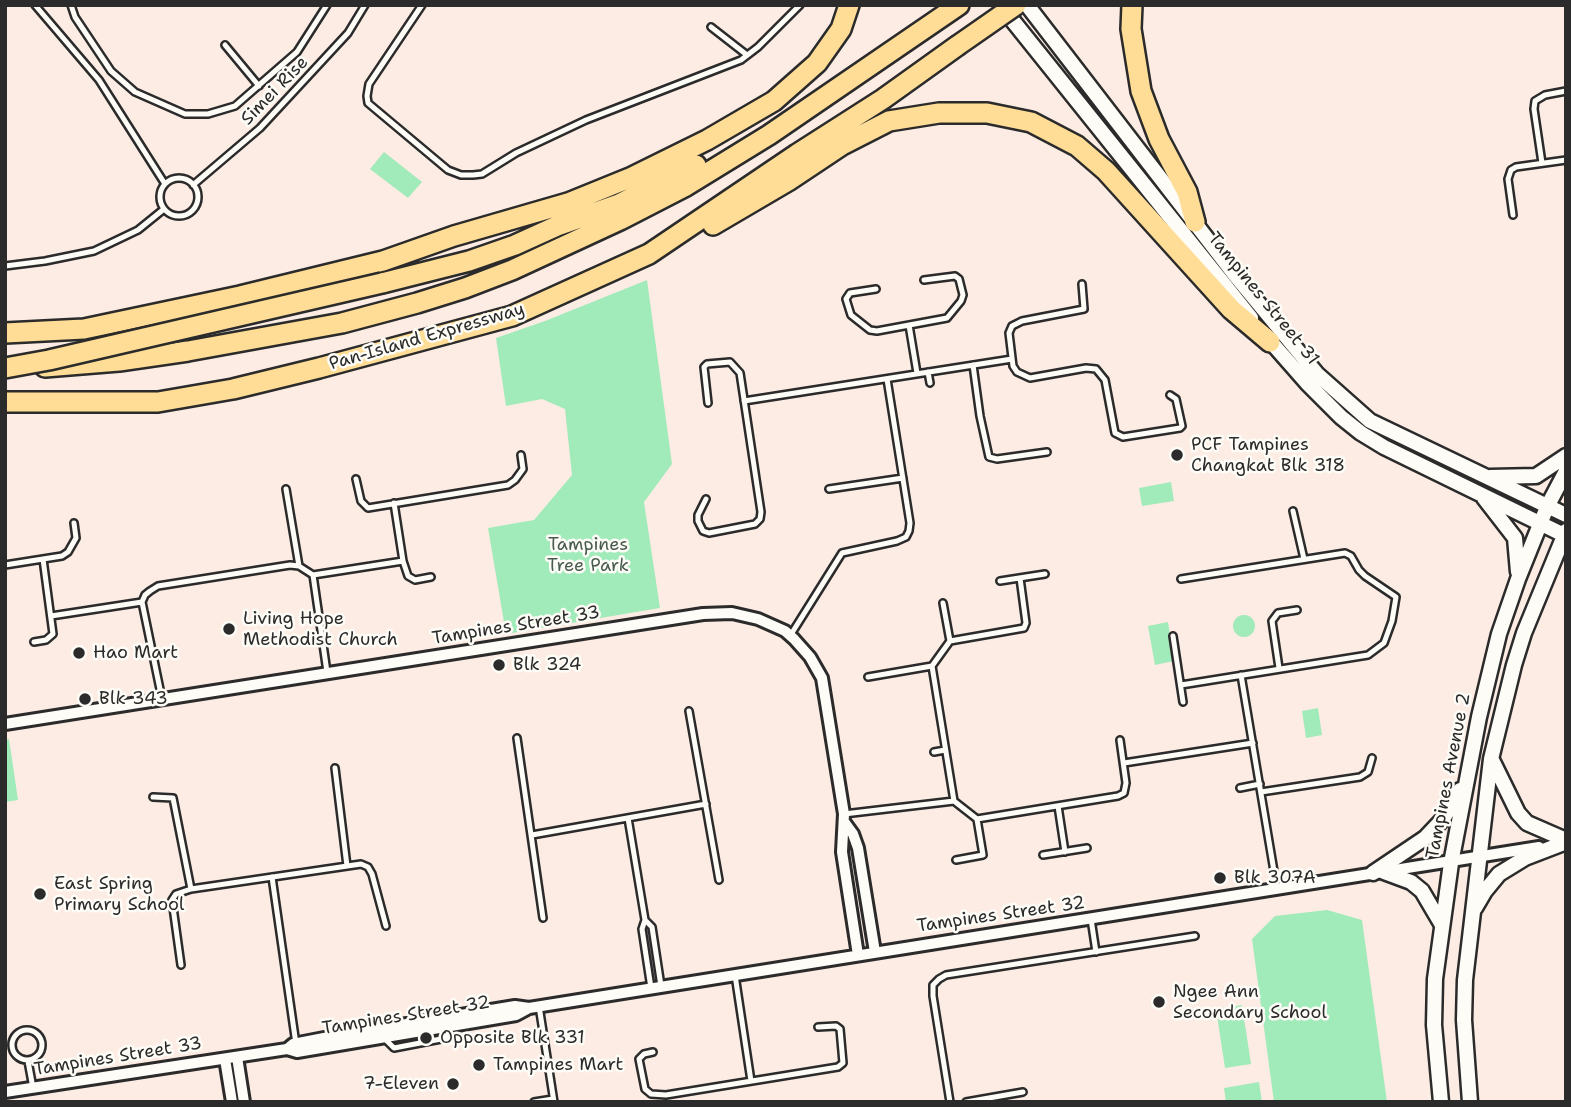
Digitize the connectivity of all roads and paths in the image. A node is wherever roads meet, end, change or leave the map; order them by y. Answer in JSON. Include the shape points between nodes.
{"nodes":[{"id":1,"x":34,"y":5,"type":"edge"},
{"id":2,"x":71,"y":5,"type":"edge"},
{"id":3,"x":327,"y":5,"type":"edge"},
{"id":4,"x":365,"y":5,"type":"edge"},
{"id":5,"x":422,"y":5,"type":"edge"},
{"id":6,"x":800,"y":5,"type":"edge"},
{"id":7,"x":849,"y":5,"type":"edge"},
{"id":8,"x":1000,"y":5,"type":"edge"},
{"id":9,"x":1016,"y":5,"type":"edge"},
{"id":10,"x":1027,"y":5,"type":"edge"},
{"id":11,"x":1132,"y":5,"type":"edge"},
{"id":12,"x":952,"y":11,"type":"edge"},
{"id":13,"x":711,"y":27,"type":"dead end"},
{"id":14,"x":225,"y":45,"type":"dead end"},
{"id":15,"x":747,"y":55,"type":"junction"},
{"id":16,"x":861,"y":72,"type":"junction"},
{"id":17,"x":259,"y":86,"type":"junction"},
{"id":18,"x":1566,"y":92,"type":"edge"},
{"id":19,"x":1566,"y":160,"type":"edge"},
{"id":20,"x":1542,"y":163,"type":"junction"},
{"id":21,"x":165,"y":184,"type":"junction"},
{"id":22,"x":193,"y":185,"type":"junction"},
{"id":23,"x":164,"y":209,"type":"junction"},
{"id":24,"x":1513,"y":215,"type":"dead end"},
{"id":25,"x":1195,"y":222,"type":"junction"},
{"id":26,"x":557,"y":226,"type":"junction"},
{"id":27,"x":454,"y":236,"type":"junction"},
{"id":28,"x":649,"y":254,"type":"junction"},
{"id":29,"x":5,"y":266,"type":"edge"},
{"id":30,"x":925,"y":280,"type":"dead end"},
{"id":31,"x":1082,"y":284,"type":"dead end"},
{"id":32,"x":876,"y":289,"type":"dead end"},
{"id":33,"x":909,"y":325,"type":"junction"},
{"id":34,"x":5,"y":333,"type":"edge"},
{"id":35,"x":1270,"y":342,"type":"junction"},
{"id":36,"x":1012,"y":359,"type":"junction"},
{"id":37,"x":973,"y":365,"type":"junction"},
{"id":38,"x":5,"y":367,"type":"edge"},
{"id":39,"x":928,"y":372,"type":"junction"},
{"id":40,"x":917,"y":373,"type":"junction"},
{"id":41,"x":887,"y":379,"type":"junction"},
{"id":42,"x":930,"y":383,"type":"dead end"},
{"id":43,"x":1170,"y":394,"type":"dead end"},
{"id":44,"x":744,"y":401,"type":"junction"},
{"id":45,"x":5,"y":402,"type":"edge"},
{"id":46,"x":60,"y":403,"type":"junction"},
{"id":47,"x":708,"y":403,"type":"dead end"},
{"id":48,"x":5,"y":412,"type":"edge"},
{"id":49,"x":1047,"y":452,"type":"dead end"},
{"id":50,"x":521,"y":455,"type":"dead end"},
{"id":51,"x":1566,"y":456,"type":"edge"},
{"id":52,"x":1566,"y":471,"type":"edge"},
{"id":53,"x":1485,"y":477,"type":"junction"},
{"id":54,"x":356,"y":478,"type":"dead end"},
{"id":55,"x":902,"y":478,"type":"junction"},
{"id":56,"x":286,"y":489,"type":"dead end"},
{"id":57,"x":829,"y":489,"type":"dead end"},
{"id":58,"x":1481,"y":494,"type":"junction"},
{"id":59,"x":706,"y":499,"type":"dead end"},
{"id":60,"x":394,"y":503,"type":"junction"},
{"id":61,"x":1547,"y":507,"type":"junction"},
{"id":62,"x":1293,"y":511,"type":"dead end"},
{"id":63,"x":1566,"y":515,"type":"edge"},
{"id":64,"x":74,"y":523,"type":"dead end"},
{"id":65,"x":1540,"y":524,"type":"junction"},
{"id":66,"x":1565,"y":533,"type":"edge"},
{"id":67,"x":43,"y":559,"type":"junction"},
{"id":68,"x":1304,"y":559,"type":"junction"},
{"id":69,"x":403,"y":561,"type":"junction"},
{"id":70,"x":5,"y":565,"type":"edge"},
{"id":71,"x":299,"y":566,"type":"junction"},
{"id":72,"x":1045,"y":574,"type":"dead end"},
{"id":73,"x":313,"y":575,"type":"junction"},
{"id":74,"x":431,"y":577,"type":"dead end"},
{"id":75,"x":1020,"y":578,"type":"junction"},
{"id":76,"x":1181,"y":579,"type":"dead end"},
{"id":77,"x":1518,"y":579,"type":"junction"},
{"id":78,"x":1000,"y":581,"type":"dead end"},
{"id":79,"x":142,"y":602,"type":"junction"},
{"id":80,"x":943,"y":603,"type":"dead end"},
{"id":81,"x":1297,"y":610,"type":"dead end"},
{"id":82,"x":51,"y":616,"type":"junction"},
{"id":83,"x":790,"y":636,"type":"junction"},
{"id":84,"x":1173,"y":636,"type":"dead end"},
{"id":85,"x":950,"y":641,"type":"junction"},
{"id":86,"x":34,"y":642,"type":"dead end"},
{"id":87,"x":932,"y":666,"type":"junction"},
{"id":88,"x":1279,"y":668,"type":"junction"},
{"id":89,"x":327,"y":673,"type":"junction"},
{"id":90,"x":1241,"y":675,"type":"junction"},
{"id":91,"x":868,"y":677,"type":"dead end"},
{"id":92,"x":1181,"y":685,"type":"junction"},
{"id":93,"x":162,"y":699,"type":"junction"},
{"id":94,"x":1183,"y":702,"type":"dead end"},
{"id":95,"x":689,"y":711,"type":"dead end"},
{"id":96,"x":5,"y":724,"type":"edge"},
{"id":97,"x":517,"y":738,"type":"dead end"},
{"id":98,"x":1120,"y":740,"type":"dead end"},
{"id":99,"x":1254,"y":743,"type":"junction"},
{"id":100,"x":944,"y":750,"type":"junction"},
{"id":101,"x":933,"y":752,"type":"dead end"},
{"id":102,"x":1372,"y":758,"type":"dead end"},
{"id":103,"x":1492,"y":759,"type":"junction"},
{"id":104,"x":1124,"y":763,"type":"junction"},
{"id":105,"x":335,"y":768,"type":"dead end"},
{"id":106,"x":1468,"y":776,"type":"junction"},
{"id":107,"x":1260,"y":784,"type":"junction"},
{"id":108,"x":1240,"y":788,"type":"dead end"},
{"id":109,"x":1261,"y":792,"type":"junction"},
{"id":110,"x":153,"y":797,"type":"dead end"},
{"id":111,"x":954,"y":801,"type":"junction"},
{"id":112,"x":706,"y":804,"type":"junction"},
{"id":113,"x":1058,"y":806,"type":"junction"},
{"id":114,"x":628,"y":818,"type":"junction"},
{"id":115,"x":844,"y":818,"type":"junction"},
{"id":116,"x":977,"y":818,"type":"junction"},
{"id":117,"x":532,"y":835,"type":"junction"},
{"id":118,"x":1565,"y":842,"type":"edge"},
{"id":119,"x":1087,"y":848,"type":"dead end"},
{"id":120,"x":1065,"y":852,"type":"junction"},
{"id":121,"x":1043,"y":855,"type":"dead end"},
{"id":122,"x":1478,"y":859,"type":"junction"},
{"id":123,"x":956,"y":860,"type":"dead end"},
{"id":124,"x":1451,"y":863,"type":"junction"},
{"id":125,"x":347,"y":866,"type":"junction"},
{"id":126,"x":1378,"y":873,"type":"junction"},
{"id":127,"x":272,"y":877,"type":"junction"},
{"id":128,"x":719,"y":880,"type":"dead end"},
{"id":129,"x":191,"y":889,"type":"junction"},
{"id":130,"x":1277,"y":890,"type":"junction"},
{"id":131,"x":1471,"y":917,"type":"junction"},
{"id":132,"x":543,"y":918,"type":"dead end"},
{"id":133,"x":1091,"y":919,"type":"junction"},
{"id":134,"x":645,"y":920,"type":"junction"},
{"id":135,"x":1442,"y":925,"type":"junction"},
{"id":136,"x":387,"y":926,"type":"dead end"},
{"id":137,"x":1195,"y":936,"type":"dead end"},
{"id":138,"x":875,"y":952,"type":"junction"},
{"id":139,"x":1096,"y":952,"type":"junction"},
{"id":140,"x":858,"y":955,"type":"junction"},
{"id":141,"x":181,"y":965,"type":"dead end"},
{"id":142,"x":734,"y":975,"type":"junction"},
{"id":143,"x":656,"y":987,"type":"junction"},
{"id":144,"x":534,"y":1007,"type":"junction"},
{"id":145,"x":818,"y":1027,"type":"dead end"},
{"id":146,"x":293,"y":1048,"type":"junction"},
{"id":147,"x":653,"y":1052,"type":"dead end"},
{"id":148,"x":237,"y":1057,"type":"junction"},
{"id":149,"x":225,"y":1059,"type":"junction"},
{"id":150,"x":29,"y":1061,"type":"junction"},
{"id":151,"x":751,"y":1081,"type":"junction"},
{"id":152,"x":33,"y":1088,"type":"junction"},
{"id":153,"x":5,"y":1092,"type":"edge"},
{"id":154,"x":1023,"y":1092,"type":"dead end"},
{"id":155,"x":666,"y":1099,"type":"edge"},
{"id":156,"x":553,"y":1100,"type":"edge"},
{"id":157,"x":232,"y":1102,"type":"edge"},
{"id":158,"x":244,"y":1102,"type":"edge"},
{"id":159,"x":534,"y":1102,"type":"edge"},
{"id":160,"x":950,"y":1102,"type":"edge"},
{"id":161,"x":966,"y":1102,"type":"edge"},
{"id":162,"x":1441,"y":1102,"type":"edge"},
{"id":163,"x":1470,"y":1102,"type":"edge"}],
"edges":[{"from":1,"to":21,"type":"lane","via":[[99,80]]},
{"from":2,"to":17,"type":"lane","via":[[111,71],[135,92],[185,114],[208,114],[235,106]]},
{"from":3,"to":17,"type":"lane","via":[[297,52]]},
{"from":4,"to":22,"type":"lane","name":"Simei Rise","via":[[348,33],[260,128]]},
{"from":5,"to":15,"type":"lane","via":[[369,84],[368,103],[448,170],[461,174],[482,174],[586,120]]},
{"from":6,"to":15,"type":"lane"},
{"from":7,"to":27,"type":"highway","via":[[841,29],[817,63],[774,101],[632,177],[568,203]]},
{"from":8,"to":35,"type":"main road","name":"Tampines Street 31"},
{"from":9,"to":28,"type":"highway","name":"Pan-Island Expressway","bridge":true},
{"from":10,"to":25,"type":"main road","name":"Tampines Street 31"},
{"from":11,"to":25,"type":"highway","via":[[1131,29],[1142,91],[1159,139],[1187,192]]},
{"from":12,"to":16,"type":"highway","name":"Pan-Island Expressway"},
{"from":13,"to":15,"type":"lane"},
{"from":14,"to":17,"type":"lane"},
{"from":16,"to":26,"type":"highway","via":[[619,204]]},
{"from":16,"to":38,"type":"highway","name":"Pan-Island Expressway","via":[[769,135],[656,202],[465,288],[342,323],[257,340],[119,361]]},
{"from":18,"to":20,"type":"lane","via":[[1545,95],[1535,102]]},
{"from":19,"to":20,"type":"lane"},
{"from":20,"to":24,"type":"lane","via":[[1516,167],[1508,174]]},
{"from":21,"to":22,"type":"lane","via":[[179,179]]},
{"from":21,"to":23,"type":"lane","via":[[160,197]]},
{"from":22,"to":23,"type":"lane","via":[[198,199],[191,212],[177,216]]},
{"from":23,"to":29,"type":"lane","via":[[138,230],[94,251]]},
{"from":25,"to":53,"type":"main road","name":"Tampines Street 31","via":[[1287,340],[1370,421]]},
{"from":26,"to":27,"type":"highway"},
{"from":26,"to":38,"type":"highway","bridge":true,"via":[[469,261]]},
{"from":27,"to":34,"type":"highway","via":[[383,261],[240,296],[84,329]]},
{"from":28,"to":35,"type":"highway","via":[[696,236],[889,121],[939,113],[988,113],[1031,122],[1077,146],[1106,171],[1231,309]]},
{"from":28,"to":46,"type":"highway","name":"Pan-Island Expressway","via":[[512,316],[332,365],[158,402]]},
{"from":30,"to":33,"type":"lane","via":[[958,276],[961,301],[947,318]]},
{"from":31,"to":36,"type":"lane","via":[[1084,309],[1012,326]]},
{"from":32,"to":33,"type":"lane","via":[[848,295],[851,315],[874,331]]},
{"from":33,"to":40,"type":"lane"},
{"from":35,"to":58,"type":"main road","name":"Tampines Street 31","via":[[1332,409],[1361,433]]},
{"from":36,"to":37,"type":"lane"},
{"from":36,"to":43,"type":"lane","via":[[1017,372],[1030,377],[1096,369],[1105,380],[1115,433],[1123,437],[1181,428],[1176,399]]},
{"from":37,"to":39,"type":"lane"},
{"from":37,"to":49,"type":"lane","via":[[989,457]]},
{"from":39,"to":40,"type":"lane"},
{"from":39,"to":42,"type":"lane"},
{"from":40,"to":41,"type":"lane"},
{"from":41,"to":44,"type":"lane"},
{"from":41,"to":55,"type":"lane"},
{"from":44,"to":47,"type":"lane","via":[[740,373],[735,365],[722,361],[704,367]]},
{"from":44,"to":59,"type":"lane","via":[[760,519],[755,524],[703,531],[698,515]]},
{"from":45,"to":46,"type":"highway","name":"Pan-Island Expressway"},
{"from":46,"to":48,"type":"highway"},
{"from":50,"to":60,"type":"lane","via":[[523,469],[508,485]]},
{"from":51,"to":53,"type":"main road","via":[[1536,476]]},
{"from":52,"to":61,"type":"main road","name":"Tampines Avenue 2"},
{"from":53,"to":61,"type":"main road","name":"Tampines Street 31"},
{"from":54,"to":60,"type":"lane","via":[[364,506]]},
{"from":55,"to":57,"type":"lane"},
{"from":55,"to":83,"type":"lane","via":[[910,523],[906,537],[842,553]]},
{"from":56,"to":71,"type":"lane"},
{"from":58,"to":65,"type":"main road","name":"Tampines Street 31"},
{"from":58,"to":77,"type":"main road","via":[[1515,538]]},
{"from":60,"to":69,"type":"lane"},
{"from":61,"to":63,"type":"main road","name":"Tampines Street 31"},
{"from":61,"to":65,"type":"main road","name":"Tampines Avenue 2"},
{"from":62,"to":68,"type":"lane"},
{"from":64,"to":67,"type":"lane","via":[[76,538],[68,551]]},
{"from":65,"to":66,"type":"main road","name":"Tampines Street 31"},
{"from":65,"to":77,"type":"main road","name":"Tampines Avenue 2"},
{"from":66,"to":103,"type":"main road","via":[[1524,633]]},
{"from":67,"to":70,"type":"lane"},
{"from":67,"to":82,"type":"lane"},
{"from":68,"to":76,"type":"lane"},
{"from":68,"to":88,"type":"lane","via":[[1348,554],[1366,576],[1396,596],[1392,621],[1384,643],[1368,655]]},
{"from":69,"to":73,"type":"lane"},
{"from":69,"to":74,"type":"lane","via":[[408,576],[415,580]]},
{"from":71,"to":73,"type":"lane"},
{"from":71,"to":79,"type":"lane","via":[[158,586]]},
{"from":72,"to":75,"type":"lane"},
{"from":73,"to":89,"type":"lane"},
{"from":75,"to":78,"type":"lane"},
{"from":75,"to":85,"type":"lane","via":[[1024,628]]},
{"from":77,"to":106,"type":"main road","name":"Tampines Avenue 2","via":[[1486,685]]},
{"from":79,"to":82,"type":"lane"},
{"from":79,"to":93,"type":"lane"},
{"from":80,"to":85,"type":"lane"},
{"from":81,"to":88,"type":"lane","via":[[1278,613],[1272,621]]},
{"from":82,"to":86,"type":"lane","via":[[51,637]]},
{"from":83,"to":89,"type":"street","name":"Tampines Street 33","via":[[744,615],[703,614]]},
{"from":83,"to":115,"type":"street","name":"Tampines Street 33","via":[[822,678]]},
{"from":84,"to":92,"type":"lane"},
{"from":85,"to":87,"type":"lane"},
{"from":87,"to":91,"type":"lane"},
{"from":87,"to":100,"type":"lane"},
{"from":88,"to":90,"type":"lane"},
{"from":89,"to":93,"type":"street","name":"Tampines Street 33"},
{"from":90,"to":92,"type":"lane"},
{"from":90,"to":99,"type":"lane"},
{"from":92,"to":94,"type":"lane"},
{"from":93,"to":96,"type":"street","name":"Tampines Street 33"},
{"from":95,"to":112,"type":"lane"},
{"from":97,"to":117,"type":"lane"},
{"from":98,"to":104,"type":"lane"},
{"from":99,"to":104,"type":"lane"},
{"from":99,"to":107,"type":"lane"},
{"from":100,"to":101,"type":"lane"},
{"from":100,"to":111,"type":"lane"},
{"from":102,"to":109,"type":"lane","via":[[1368,772],[1360,777]]},
{"from":103,"to":118,"type":"main road","via":[[1518,813],[1527,823]]},
{"from":103,"to":122,"type":"main road"},
{"from":104,"to":113,"type":"lane","via":[[1124,793]]},
{"from":105,"to":125,"type":"lane"},
{"from":106,"to":124,"type":"main road","name":"Tampines Avenue 2"},
{"from":106,"to":126,"type":"main road","via":[[1425,838]]},
{"from":107,"to":108,"type":"lane"},
{"from":107,"to":109,"type":"lane"},
{"from":109,"to":130,"type":"lane"},
{"from":110,"to":129,"type":"lane","via":[[173,798]]},
{"from":111,"to":115,"type":"lane"},
{"from":111,"to":116,"type":"lane"},
{"from":112,"to":114,"type":"lane"},
{"from":112,"to":128,"type":"lane"},
{"from":113,"to":116,"type":"lane"},
{"from":113,"to":120,"type":"lane"},
{"from":114,"to":117,"type":"lane"},
{"from":114,"to":134,"type":"lane"},
{"from":115,"to":138,"type":"street","name":"Tampines Street 33","via":[[858,849]]},
{"from":115,"to":140,"type":"street","name":"Tampines Street 33","via":[[842,852]]},
{"from":116,"to":123,"type":"lane","via":[[983,855]]},
{"from":117,"to":132,"type":"lane"},
{"from":118,"to":122,"type":"street","name":"Tampines Street 32"},
{"from":118,"to":131,"type":"main road","via":[[1499,874]]},
{"from":119,"to":120,"type":"lane"},
{"from":120,"to":121,"type":"lane"},
{"from":122,"to":124,"type":"street","name":"Tampines Street 32"},
{"from":122,"to":131,"type":"main road"},
{"from":124,"to":126,"type":"street","name":"Tampines Street 32"},
{"from":124,"to":135,"type":"main road","name":"Tampines Avenue 2"},
{"from":125,"to":127,"type":"lane"},
{"from":125,"to":136,"type":"lane","via":[[368,867]]},
{"from":126,"to":130,"type":"street","name":"Tampines Street 32"},
{"from":126,"to":135,"type":"main road","via":[[1411,882],[1426,896]]},
{"from":127,"to":129,"type":"lane"},
{"from":127,"to":146,"type":"lane"},
{"from":129,"to":141,"type":"lane","via":[[172,900]]},
{"from":130,"to":133,"type":"street","name":"Tampines Street 32"},
{"from":131,"to":163,"type":"main road","via":[[1464,1020]]},
{"from":133,"to":138,"type":"street","name":"Tampines Street 32"},
{"from":133,"to":139,"type":"lane"},
{"from":134,"to":143,"type":"lane","via":[[642,929]]},
{"from":134,"to":143,"type":"lane","via":[[652,927]]},
{"from":135,"to":162,"type":"main road","name":"Tampines Avenue 2","via":[[1434,1025]]},
{"from":137,"to":139,"type":"lane"},
{"from":138,"to":140,"type":"street","name":"Tampines Street 32"},
{"from":139,"to":160,"type":"lane","via":[[946,975],[933,985]]},
{"from":140,"to":142,"type":"street","name":"Tampines Street 32"},
{"from":142,"to":143,"type":"street","name":"Tampines Street 32"},
{"from":142,"to":151,"type":"lane"},
{"from":143,"to":144,"type":"street","name":"Tampines Street 32"},
{"from":144,"to":146,"type":"street","name":"Tampines Street 32","via":[[515,1006]]},
{"from":144,"to":146,"type":"street","name":"Tampines Street 32","via":[[516,1015],[452,1026]]},
{"from":144,"to":156,"type":"lane"},
{"from":145,"to":151,"type":"lane","via":[[838,1027],[841,1066]]},
{"from":146,"to":148,"type":"street","name":"Tampines Street 32"},
{"from":147,"to":155,"type":"lane","via":[[639,1059],[645,1089]]},
{"from":148,"to":149,"type":"street","name":"Tampines Street 33"},
{"from":148,"to":158,"type":"street"},
{"from":149,"to":152,"type":"street","name":"Tampines Street 33"},
{"from":149,"to":157,"type":"street"},
{"from":150,"to":150,"type":"lane","via":[[17,1058],[11,1047],[14,1036],[24,1030],[36,1033],[42,1042],[39,1055]]},
{"from":150,"to":152,"type":"lane"},
{"from":151,"to":155,"type":"lane"},
{"from":152,"to":153,"type":"street","name":"Tampines Street 33"},
{"from":154,"to":161,"type":"lane"},
{"from":156,"to":159,"type":"lane"}]}
